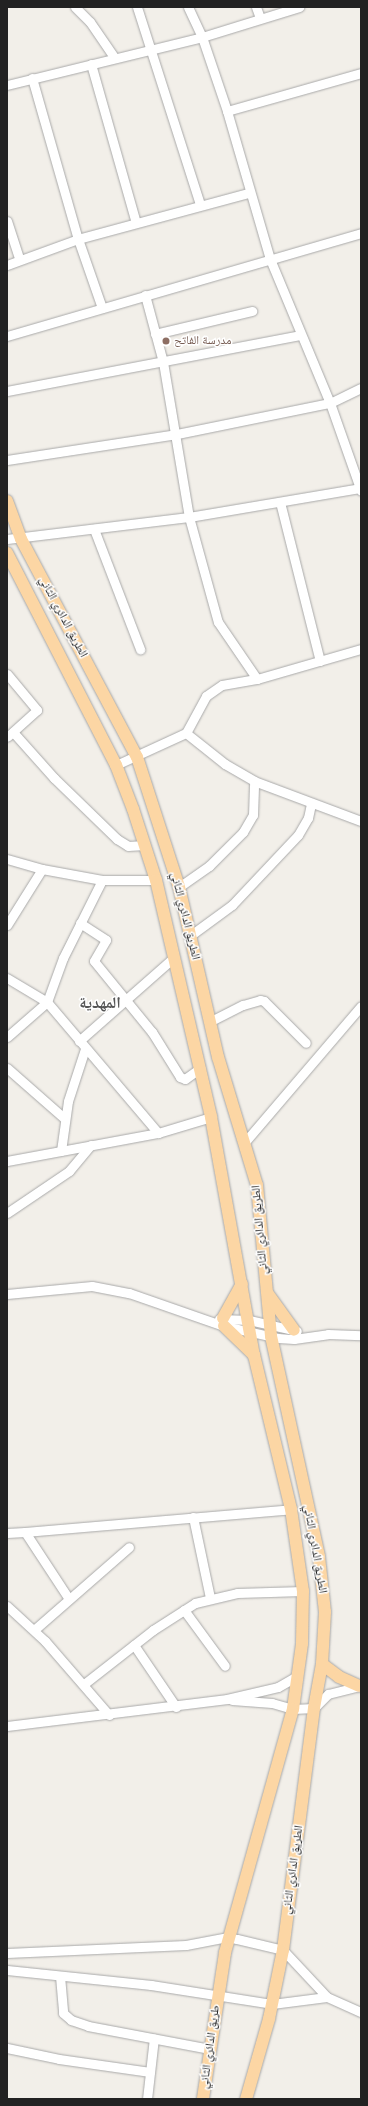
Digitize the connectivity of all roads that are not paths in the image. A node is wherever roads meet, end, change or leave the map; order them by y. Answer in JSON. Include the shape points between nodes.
{"nodes":[{"id":1,"x":75,"y":7,"type":"edge"},
{"id":2,"x":137,"y":7,"type":"edge"},
{"id":3,"x":188,"y":7,"type":"edge"},
{"id":4,"x":256,"y":7,"type":"edge"},
{"id":5,"x":299,"y":7,"type":"edge"},
{"id":6,"x":260,"y":18,"type":"junction"},
{"id":7,"x":202,"y":37,"type":"junction"},
{"id":8,"x":150,"y":50,"type":"junction"},
{"id":9,"x":114,"y":57,"type":"junction"},
{"id":10,"x":91,"y":64,"type":"junction"},
{"id":11,"x":361,"y":73,"type":"edge"},
{"id":12,"x":32,"y":78,"type":"junction"},
{"id":13,"x":7,"y":85,"type":"edge"},
{"id":14,"x":227,"y":111,"type":"junction"},
{"id":15,"x":249,"y":193,"type":"junction"},
{"id":16,"x":200,"y":204,"type":"junction"},
{"id":17,"x":7,"y":221,"type":"edge"},
{"id":18,"x":136,"y":222,"type":"junction"},
{"id":19,"x":361,"y":233,"type":"edge"},
{"id":20,"x":78,"y":239,"type":"junction"},
{"id":21,"x":19,"y":259,"type":"junction"},
{"id":22,"x":270,"y":259,"type":"junction"},
{"id":23,"x":7,"y":265,"type":"edge"},
{"id":24,"x":145,"y":295,"type":"junction"},
{"id":25,"x":102,"y":308,"type":"junction"},
{"id":26,"x":252,"y":311,"type":"dead end"},
{"id":27,"x":155,"y":334,"type":"junction"},
{"id":28,"x":300,"y":335,"type":"junction"},
{"id":29,"x":7,"y":336,"type":"edge"},
{"id":30,"x":163,"y":362,"type":"junction"},
{"id":31,"x":361,"y":388,"type":"edge"},
{"id":32,"x":7,"y":390,"type":"edge"},
{"id":33,"x":330,"y":403,"type":"junction"},
{"id":34,"x":177,"y":434,"type":"junction"},
{"id":35,"x":7,"y":460,"type":"edge"},
{"id":36,"x":360,"y":490,"type":"edge"},
{"id":37,"x":7,"y":501,"type":"edge"},
{"id":38,"x":280,"y":502,"type":"junction"},
{"id":39,"x":190,"y":517,"type":"junction"},
{"id":40,"x":94,"y":530,"type":"junction"},
{"id":41,"x":7,"y":539,"type":"edge"},
{"id":42,"x":21,"y":539,"type":"junction"},
{"id":43,"x":7,"y":553,"type":"edge"},
{"id":44,"x":140,"y":649,"type":"dead end"},
{"id":45,"x":361,"y":649,"type":"edge"},
{"id":46,"x":320,"y":661,"type":"junction"},
{"id":47,"x":7,"y":674,"type":"edge"},
{"id":48,"x":257,"y":679,"type":"junction"},
{"id":49,"x":186,"y":733,"type":"junction"},
{"id":50,"x":10,"y":734,"type":"edge"},
{"id":51,"x":137,"y":757,"type":"junction"},
{"id":52,"x":116,"y":765,"type":"junction"},
{"id":53,"x":254,"y":781,"type":"junction"},
{"id":54,"x":311,"y":804,"type":"junction"},
{"id":55,"x":361,"y":821,"type":"edge"},
{"id":56,"x":145,"y":845,"type":"junction"},
{"id":57,"x":7,"y":859,"type":"edge"},
{"id":58,"x":42,"y":869,"type":"junction"},
{"id":59,"x":102,"y":880,"type":"junction"},
{"id":60,"x":156,"y":880,"type":"junction"},
{"id":61,"x":179,"y":887,"type":"junction"},
{"id":62,"x":80,"y":923,"type":"junction"},
{"id":63,"x":7,"y":925,"type":"edge"},
{"id":64,"x":191,"y":935,"type":"junction"},
{"id":65,"x":173,"y":958,"type":"junction"},
{"id":66,"x":7,"y":978,"type":"edge"},
{"id":67,"x":127,"y":1000,"type":"junction"},
{"id":68,"x":47,"y":1002,"type":"junction"},
{"id":69,"x":361,"y":1006,"type":"edge"},
{"id":70,"x":209,"y":1022,"type":"junction"},
{"id":71,"x":7,"y":1037,"type":"edge"},
{"id":72,"x":79,"y":1041,"type":"junction"},
{"id":73,"x":306,"y":1043,"type":"dead end"},
{"id":74,"x":85,"y":1048,"type":"junction"},
{"id":75,"x":7,"y":1068,"type":"edge"},
{"id":76,"x":200,"y":1068,"type":"junction"},
{"id":77,"x":211,"y":1117,"type":"junction"},
{"id":78,"x":64,"y":1118,"type":"junction"},
{"id":79,"x":158,"y":1133,"type":"junction"},
{"id":80,"x":244,"y":1143,"type":"junction"},
{"id":81,"x":91,"y":1145,"type":"junction"},
{"id":82,"x":61,"y":1151,"type":"junction"},
{"id":83,"x":7,"y":1161,"type":"edge"},
{"id":84,"x":7,"y":1213,"type":"edge"},
{"id":85,"x":242,"y":1284,"type":"junction"},
{"id":86,"x":265,"y":1290,"type":"junction"},
{"id":87,"x":7,"y":1294,"type":"edge"},
{"id":88,"x":220,"y":1322,"type":"junction"},
{"id":89,"x":250,"y":1326,"type":"junction"},
{"id":90,"x":294,"y":1330,"type":"junction"},
{"id":91,"x":270,"y":1331,"type":"junction"},
{"id":92,"x":361,"y":1334,"type":"edge"},
{"id":93,"x":308,"y":1336,"type":"junction"},
{"id":94,"x":254,"y":1355,"type":"junction"},
{"id":95,"x":291,"y":1509,"type":"junction"},
{"id":96,"x":193,"y":1517,"type":"junction"},
{"id":97,"x":25,"y":1532,"type":"junction"},
{"id":98,"x":7,"y":1534,"type":"edge"},
{"id":99,"x":129,"y":1547,"type":"dead end"},
{"id":100,"x":303,"y":1591,"type":"junction"},
{"id":101,"x":210,"y":1598,"type":"junction"},
{"id":102,"x":69,"y":1599,"type":"junction"},
{"id":103,"x":7,"y":1606,"type":"edge"},
{"id":104,"x":184,"y":1610,"type":"junction"},
{"id":105,"x":34,"y":1630,"type":"junction"},
{"id":106,"x":134,"y":1645,"type":"junction"},
{"id":107,"x":322,"y":1664,"type":"junction"},
{"id":108,"x":225,"y":1666,"type":"dead end"},
{"id":109,"x":297,"y":1676,"type":"junction"},
{"id":110,"x":84,"y":1684,"type":"junction"},
{"id":111,"x":360,"y":1686,"type":"edge"},
{"id":112,"x":227,"y":1699,"type":"junction"},
{"id":113,"x":176,"y":1707,"type":"junction"},
{"id":114,"x":314,"y":1708,"type":"junction"},
{"id":115,"x":292,"y":1709,"type":"junction"},
{"id":116,"x":109,"y":1715,"type":"junction"},
{"id":117,"x":7,"y":1726,"type":"edge"},
{"id":118,"x":228,"y":1937,"type":"junction"},
{"id":119,"x":283,"y":1950,"type":"junction"},
{"id":120,"x":7,"y":1953,"type":"edge"},
{"id":121,"x":7,"y":1970,"type":"edge"},
{"id":122,"x":60,"y":1976,"type":"junction"},
{"id":123,"x":217,"y":1994,"type":"junction"},
{"id":124,"x":327,"y":1997,"type":"junction"},
{"id":125,"x":272,"y":2004,"type":"junction"},
{"id":126,"x":361,"y":2012,"type":"edge"},
{"id":127,"x":154,"y":2038,"type":"junction"},
{"id":128,"x":7,"y":2048,"type":"edge"},
{"id":129,"x":210,"y":2049,"type":"junction"},
{"id":130,"x":150,"y":2072,"type":"junction"},
{"id":131,"x":147,"y":2099,"type":"edge"},
{"id":132,"x":203,"y":2099,"type":"edge"},
{"id":133,"x":246,"y":2099,"type":"edge"}],
"edges":[{"from":1,"to":9,"type":"street","via":[[90,22]]},
{"from":2,"to":8,"type":"street"},
{"from":3,"to":7,"type":"street"},
{"from":4,"to":6,"type":"street"},
{"from":5,"to":6,"type":"street"},
{"from":6,"to":7,"type":"street"},
{"from":7,"to":8,"type":"street"},
{"from":7,"to":14,"type":"street"},
{"from":8,"to":9,"type":"street"},
{"from":8,"to":16,"type":"street"},
{"from":9,"to":10,"type":"street"},
{"from":10,"to":12,"type":"street"},
{"from":10,"to":18,"type":"street"},
{"from":11,"to":14,"type":"street"},
{"from":12,"to":13,"type":"street"},
{"from":12,"to":20,"type":"street"},
{"from":14,"to":15,"type":"street"},
{"from":15,"to":16,"type":"street"},
{"from":15,"to":22,"type":"street"},
{"from":16,"to":18,"type":"street"},
{"from":17,"to":21,"type":"street"},
{"from":18,"to":20,"type":"street"},
{"from":19,"to":22,"type":"street"},
{"from":20,"to":21,"type":"street"},
{"from":20,"to":25,"type":"street"},
{"from":21,"to":23,"type":"street"},
{"from":22,"to":24,"type":"street"},
{"from":22,"to":28,"type":"street"},
{"from":24,"to":25,"type":"street"},
{"from":24,"to":27,"type":"street"},
{"from":25,"to":29,"type":"street"},
{"from":26,"to":27,"type":"street"},
{"from":27,"to":30,"type":"street"},
{"from":28,"to":30,"type":"street"},
{"from":28,"to":33,"type":"street"},
{"from":30,"to":32,"type":"street"},
{"from":30,"to":34,"type":"street"},
{"from":31,"to":33,"type":"street"},
{"from":33,"to":34,"type":"street"},
{"from":33,"to":36,"type":"street"},
{"from":34,"to":35,"type":"street"},
{"from":34,"to":39,"type":"street"},
{"from":36,"to":38,"type":"street"},
{"from":37,"to":42,"type":"main road","name":"الطريق الدائري الثاني"},
{"from":38,"to":39,"type":"street"},
{"from":38,"to":46,"type":"street"},
{"from":39,"to":40,"type":"street"},
{"from":39,"to":48,"type":"street","via":[[218,622]]},
{"from":40,"to":42,"type":"street"},
{"from":40,"to":44,"type":"street"},
{"from":41,"to":42,"type":"street"},
{"from":42,"to":51,"type":"main road","name":"الطريق الدائري الثاني"},
{"from":43,"to":52,"type":"main road","name":"الطريق الدائري الثاني"},
{"from":45,"to":46,"type":"street"},
{"from":46,"to":48,"type":"street"},
{"from":47,"to":50,"type":"street","via":[[37,708],[33,716]]},
{"from":48,"to":49,"type":"street","via":[[222,685],[210,691],[197,709]]},
{"from":49,"to":51,"type":"street"},
{"from":49,"to":53,"type":"street","via":[[225,764]]},
{"from":50,"to":56,"type":"street","via":[[117,839],[128,846]]},
{"from":51,"to":52,"type":"street"},
{"from":51,"to":61,"type":"main road","name":"الطريق الدائري الثاني"},
{"from":52,"to":56,"type":"main road","name":"الطريق الدائري الثاني"},
{"from":53,"to":54,"type":"street"},
{"from":53,"to":61,"type":"street","via":[[253,815],[243,832],[209,866]]},
{"from":54,"to":55,"type":"street"},
{"from":54,"to":64,"type":"street","via":[[304,826],[294,839],[232,905]]},
{"from":56,"to":60,"type":"main road","name":"الطريق الدائري الثاني"},
{"from":57,"to":58,"type":"street"},
{"from":58,"to":59,"type":"street"},
{"from":58,"to":63,"type":"street"},
{"from":59,"to":60,"type":"street"},
{"from":59,"to":62,"type":"street"},
{"from":60,"to":65,"type":"main road","name":"الطريق الدائري الثاني"},
{"from":61,"to":64,"type":"main road","name":"الطريق الدائري الثاني"},
{"from":62,"to":67,"type":"street","via":[[106,940],[94,961]]},
{"from":62,"to":68,"type":"street"},
{"from":64,"to":70,"type":"main road","name":"الطريق الدائري الثاني"},
{"from":65,"to":67,"type":"street"},
{"from":65,"to":76,"type":"main road","name":"الطريق الدائري الثاني"},
{"from":66,"to":68,"type":"street"},
{"from":67,"to":72,"type":"street"},
{"from":67,"to":76,"type":"street","via":[[152,1032],[180,1077],[185,1079]]},
{"from":68,"to":71,"type":"street"},
{"from":68,"to":72,"type":"street"},
{"from":69,"to":80,"type":"street"},
{"from":70,"to":73,"type":"street","via":[[243,1005],[260,1000],[264,1001]]},
{"from":70,"to":80,"type":"main road","name":"الطريق الدائري الثاني"},
{"from":72,"to":74,"type":"street"},
{"from":74,"to":78,"type":"street"},
{"from":74,"to":79,"type":"street"},
{"from":75,"to":78,"type":"street"},
{"from":76,"to":77,"type":"main road","name":"الطريق الدائري الثاني"},
{"from":77,"to":79,"type":"street"},
{"from":77,"to":85,"type":"main road","name":"الطريق الدائري الثاني"},
{"from":78,"to":82,"type":"street"},
{"from":79,"to":81,"type":"street"},
{"from":80,"to":86,"type":"main road","name":"الطريق الدائري الثاني","via":[[257,1185]]},
{"from":81,"to":82,"type":"street"},
{"from":81,"to":84,"type":"street","via":[[69,1171]]},
{"from":82,"to":83,"type":"street"},
{"from":85,"to":88,"type":"main road"},
{"from":85,"to":89,"type":"main road","name":"الطريق الدائري الثاني"},
{"from":86,"to":90,"type":"main road"},
{"from":86,"to":91,"type":"main road","name":"الطريق الدائري الثاني"},
{"from":87,"to":88,"type":"street","via":[[92,1286],[129,1293]]},
{"from":88,"to":89,"type":"street"},
{"from":88,"to":94,"type":"main road"},
{"from":89,"to":91,"type":"street"},
{"from":89,"to":94,"type":"main road","name":"الطريق الدائري الثاني"},
{"from":90,"to":91,"type":"street"},
{"from":90,"to":93,"type":"street"},
{"from":91,"to":93,"type":"street","via":[[294,1339]]},
{"from":91,"to":107,"type":"main road","name":"الطريق الدائري الثاني","via":[[319,1557],[325,1612]]},
{"from":92,"to":93,"type":"street"},
{"from":94,"to":95,"type":"main road","name":"الطريق الدائري الثاني"},
{"from":95,"to":96,"type":"street"},
{"from":95,"to":100,"type":"main road","name":"الطريق الدائري الثاني"},
{"from":96,"to":97,"type":"street"},
{"from":96,"to":101,"type":"street"},
{"from":97,"to":98,"type":"street"},
{"from":97,"to":102,"type":"street"},
{"from":99,"to":102,"type":"street"},
{"from":100,"to":101,"type":"street","via":[[237,1593]]},
{"from":100,"to":109,"type":"main road","name":"الطريق الدائري الثاني","via":[[302,1644]]},
{"from":101,"to":104,"type":"street"},
{"from":102,"to":105,"type":"street"},
{"from":103,"to":105,"type":"street"},
{"from":104,"to":106,"type":"street"},
{"from":104,"to":108,"type":"street"},
{"from":105,"to":110,"type":"street"},
{"from":106,"to":110,"type":"street"},
{"from":106,"to":113,"type":"street"},
{"from":107,"to":111,"type":"main road","via":[[339,1677]]},
{"from":107,"to":114,"type":"main road","name":"الطريق الدائري الثاني"},
{"from":109,"to":112,"type":"street","via":[[278,1687]]},
{"from":109,"to":115,"type":"main road","name":"الطريق الدائري الثاني"},
{"from":110,"to":116,"type":"street"},
{"from":111,"to":114,"type":"street","via":[[328,1694]]},
{"from":112,"to":113,"type":"street"},
{"from":112,"to":115,"type":"street","via":[[272,1703]]},
{"from":113,"to":116,"type":"street"},
{"from":114,"to":115,"type":"street"},
{"from":114,"to":119,"type":"main road","name":"الطريق الدائري الثاني"},
{"from":115,"to":118,"type":"main road","name":"الطريق الدائري الثاني"},
{"from":116,"to":117,"type":"street"},
{"from":118,"to":119,"type":"street"},
{"from":118,"to":120,"type":"street","via":[[186,1945]]},
{"from":118,"to":123,"type":"main road","name":"طريق الدائري الثاني"},
{"from":119,"to":124,"type":"street"},
{"from":119,"to":125,"type":"main road","name":"الطريق الدائري الثاني"},
{"from":121,"to":122,"type":"street"},
{"from":122,"to":123,"type":"street"},
{"from":122,"to":127,"type":"street","via":[[63,2013],[71,2020]]},
{"from":123,"to":125,"type":"street"},
{"from":123,"to":129,"type":"main road","name":"طريق الدائري الثاني"},
{"from":124,"to":125,"type":"street"},
{"from":124,"to":126,"type":"street"},
{"from":125,"to":133,"type":"main road"},
{"from":127,"to":129,"type":"street"},
{"from":127,"to":130,"type":"street"},
{"from":128,"to":130,"type":"street","via":[[59,2059]]},
{"from":129,"to":132,"type":"main road","name":"طريق الدائري الثاني"},
{"from":130,"to":131,"type":"street"}]}
